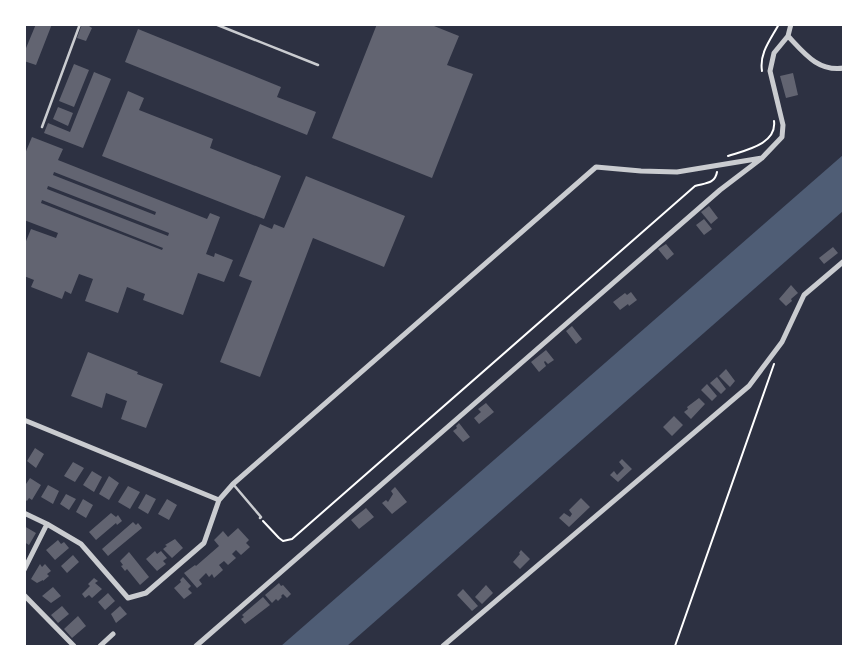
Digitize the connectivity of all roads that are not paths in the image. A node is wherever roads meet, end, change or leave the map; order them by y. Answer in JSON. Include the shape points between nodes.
{"nodes":[{"id":1,"x":80,"y":24,"type":"edge"},
{"id":2,"x":215,"y":24,"type":"edge"},
{"id":3,"x":791,"y":24,"type":"edge"},
{"id":4,"x":789,"y":36,"type":"junction"},
{"id":5,"x":318,"y":65,"type":"dead end"},
{"id":6,"x":844,"y":68,"type":"edge"},
{"id":7,"x":42,"y":127,"type":"dead end"},
{"id":8,"x":762,"y":158,"type":"junction"},
{"id":9,"x":844,"y":261,"type":"edge"},
{"id":10,"x":24,"y":420,"type":"edge"},
{"id":11,"x":233,"y":484,"type":"junction"},
{"id":12,"x":219,"y":500,"type":"junction"},
{"id":13,"x":24,"y":513,"type":"edge"},
{"id":14,"x":260,"y":518,"type":"road end"},
{"id":15,"x":47,"y":524,"type":"junction"},
{"id":16,"x":24,"y":570,"type":"edge"},
{"id":17,"x":24,"y":595,"type":"edge"},
{"id":18,"x":113,"y":634,"type":"dead end"},
{"id":19,"x":74,"y":646,"type":"edge"},
{"id":20,"x":100,"y":646,"type":"edge"},
{"id":21,"x":196,"y":646,"type":"edge"},
{"id":22,"x":443,"y":646,"type":"edge"}],
"edges":[{"from":1,"to":7,"type":"lane"},
{"from":2,"to":5,"type":"lane"},
{"from":3,"to":4,"type":"street"},
{"from":4,"to":6,"type":"street","via":[[809,59],[834,70]]},
{"from":4,"to":8,"type":"street","via":[[774,53],[769,71],[782,137]]},
{"from":8,"to":11,"type":"street","via":[[677,172],[596,167]]},
{"from":8,"to":21,"type":"street"},
{"from":9,"to":22,"type":"street","via":[[804,295],[782,342],[749,386]]},
{"from":10,"to":12,"type":"street"},
{"from":11,"to":12,"type":"street"},
{"from":11,"to":14,"type":"lane"},
{"from":12,"to":15,"type":"street","via":[[204,543],[146,593],[128,598],[81,544]]},
{"from":13,"to":15,"type":"street"},
{"from":15,"to":16,"type":"street"},
{"from":17,"to":19,"type":"street"},
{"from":18,"to":20,"type":"street"}]}
